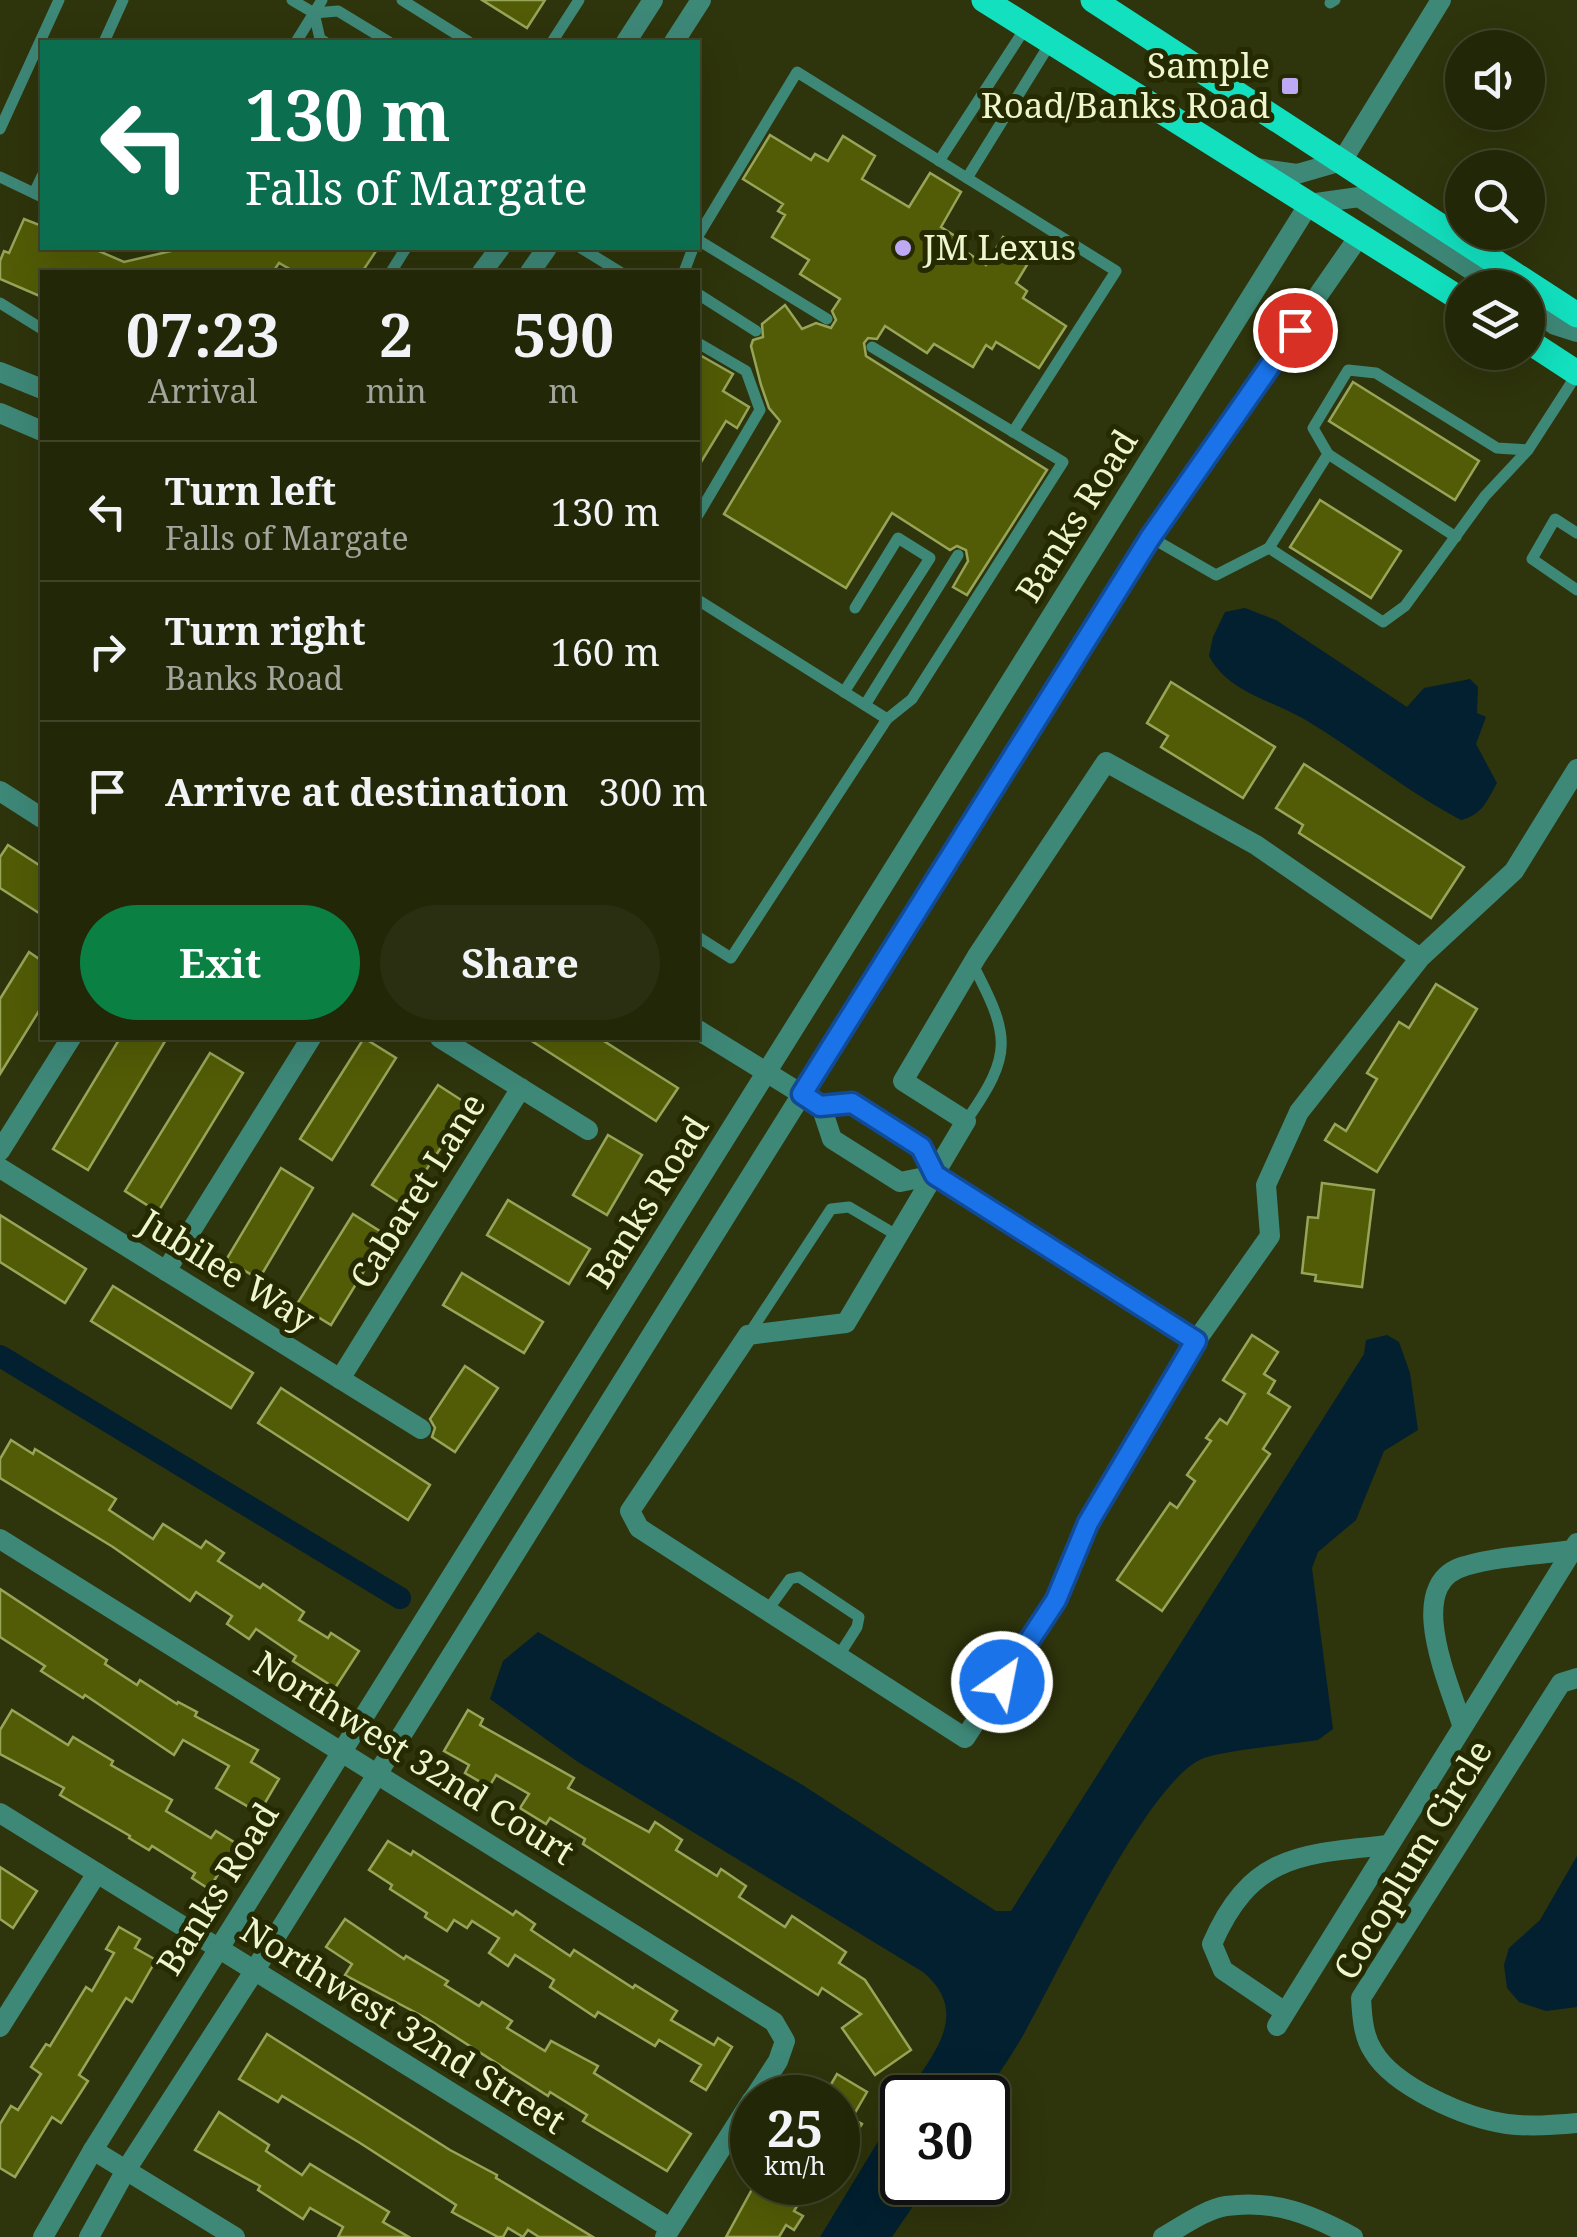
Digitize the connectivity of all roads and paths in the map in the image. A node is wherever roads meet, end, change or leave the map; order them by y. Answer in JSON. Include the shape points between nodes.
{"nodes":[{"id":1,"x":59,"y":0,"type":"edge"},
{"id":2,"x":123,"y":0,"type":"edge"},
{"id":3,"x":292,"y":0,"type":"edge"},
{"id":4,"x":322,"y":0,"type":"edge"},
{"id":5,"x":402,"y":0,"type":"edge"},
{"id":6,"x":579,"y":0,"type":"edge"},
{"id":7,"x":653,"y":0,"type":"edge"},
{"id":8,"x":701,"y":0,"type":"edge"},
{"id":9,"x":984,"y":0,"type":"edge"},
{"id":10,"x":1092,"y":0,"type":"edge"},
{"id":11,"x":1442,"y":0,"type":"edge"},
{"id":12,"x":314,"y":13,"type":"junction"},
{"id":13,"x":1026,"y":27,"type":"junction"},
{"id":14,"x":41,"y":40,"type":"edge"},
{"id":15,"x":105,"y":40,"type":"edge"},
{"id":16,"x":297,"y":40,"type":"edge"},
{"id":17,"x":322,"y":40,"type":"edge"},
{"id":18,"x":387,"y":40,"type":"edge"},
{"id":19,"x":462,"y":40,"type":"edge"},
{"id":20,"x":553,"y":40,"type":"edge"},
{"id":21,"x":627,"y":40,"type":"edge"},
{"id":22,"x":675,"y":40,"type":"edge"},
{"id":23,"x":40,"y":42,"type":"edge"},
{"id":24,"x":1051,"y":42,"type":"junction"},
{"id":25,"x":0,"y":129,"type":"edge"},
{"id":26,"x":940,"y":161,"type":"junction"},
{"id":27,"x":1342,"y":161,"type":"junction"},
{"id":28,"x":1247,"y":166,"type":"junction"},
{"id":29,"x":0,"y":177,"type":"edge"},
{"id":30,"x":967,"y":178,"type":"junction"},
{"id":31,"x":38,"y":195,"type":"edge"},
{"id":32,"x":1309,"y":204,"type":"junction"},
{"id":33,"x":700,"y":235,"type":"edge"},
{"id":34,"x":1360,"y":235,"type":"junction"},
{"id":35,"x":700,"y":239,"type":"edge"},
{"id":36,"x":584,"y":250,"type":"edge"},
{"id":37,"x":617,"y":270,"type":"edge"},
{"id":38,"x":1471,"y":270,"type":"edge"},
{"id":39,"x":1445,"y":289,"type":"edge"},
{"id":40,"x":700,"y":295,"type":"edge"},
{"id":41,"x":0,"y":303,"type":"edge"},
{"id":42,"x":1577,"y":315,"type":"edge"},
{"id":43,"x":1545,"y":317,"type":"edge"},
{"id":44,"x":828,"y":319,"type":"dead end"},
{"id":45,"x":40,"y":328,"type":"edge"},
{"id":46,"x":756,"y":331,"type":"dead end"},
{"id":47,"x":1577,"y":332,"type":"edge"},
{"id":48,"x":700,"y":343,"type":"edge"},
{"id":49,"x":872,"y":347,"type":"dead end"},
{"id":50,"x":1545,"y":352,"type":"edge"},
{"id":51,"x":0,"y":372,"type":"edge"},
{"id":52,"x":1577,"y":373,"type":"edge"},
{"id":53,"x":40,"y":388,"type":"edge"},
{"id":54,"x":0,"y":413,"type":"edge"},
{"id":55,"x":40,"y":431,"type":"edge"},
{"id":56,"x":1013,"y":432,"type":"junction"},
{"id":57,"x":1528,"y":450,"type":"junction"},
{"id":58,"x":1328,"y":454,"type":"junction"},
{"id":59,"x":700,"y":512,"type":"edge"},
{"id":60,"x":1577,"y":532,"type":"edge"},
{"id":61,"x":1456,"y":537,"type":"junction"},
{"id":62,"x":1150,"y":538,"type":"junction"},
{"id":63,"x":1269,"y":548,"type":"junction"},
{"id":64,"x":958,"y":555,"type":"dead end"},
{"id":65,"x":1577,"y":590,"type":"edge"},
{"id":66,"x":700,"y":601,"type":"edge"},
{"id":67,"x":855,"y":608,"type":"dead end"},
{"id":68,"x":844,"y":692,"type":"junction"},
{"id":69,"x":865,"y":705,"type":"junction"},
{"id":70,"x":887,"y":719,"type":"junction"},
{"id":71,"x":1577,"y":768,"type":"edge"},
{"id":72,"x":0,"y":791,"type":"edge"},
{"id":73,"x":1570,"y":797,"type":"edge"},
{"id":74,"x":40,"y":817,"type":"edge"},
{"id":75,"x":700,"y":938,"type":"edge"},
{"id":76,"x":1420,"y":958,"type":"junction"},
{"id":77,"x":972,"y":963,"type":"junction"},
{"id":78,"x":700,"y":1031,"type":"edge"},
{"id":79,"x":69,"y":1040,"type":"edge"},
{"id":80,"x":311,"y":1040,"type":"edge"},
{"id":81,"x":443,"y":1040,"type":"edge"},
{"id":82,"x":768,"y":1072,"type":"junction"},
{"id":83,"x":520,"y":1088,"type":"junction"},
{"id":84,"x":802,"y":1094,"type":"junction"},
{"id":85,"x":820,"y":1106,"type":"junction"},
{"id":86,"x":966,"y":1121,"type":"junction"},
{"id":87,"x":588,"y":1130,"type":"dead end"},
{"id":88,"x":0,"y":1151,"type":"edge"},
{"id":89,"x":0,"y":1168,"type":"edge"},
{"id":90,"x":935,"y":1175,"type":"junction"},
{"id":91,"x":898,"y":1236,"type":"junction"},
{"id":92,"x":166,"y":1271,"type":"junction"},
{"id":93,"x":748,"y":1335,"type":"junction"},
{"id":94,"x":1196,"y":1341,"type":"junction"},
{"id":95,"x":340,"y":1379,"type":"junction"},
{"id":96,"x":421,"y":1430,"type":"dead end"},
{"id":97,"x":0,"y":1539,"type":"edge"},
{"id":98,"x":1575,"y":1546,"type":"edge"},
{"id":99,"x":767,"y":1611,"type":"junction"},
{"id":100,"x":838,"y":1657,"type":"junction"},
{"id":101,"x":1577,"y":1678,"type":"edge"},
{"id":102,"x":1462,"y":1725,"type":"junction"},
{"id":103,"x":342,"y":1752,"type":"junction"},
{"id":104,"x":376,"y":1774,"type":"junction"},
{"id":105,"x":0,"y":1813,"type":"edge"},
{"id":106,"x":1390,"y":1844,"type":"junction"},
{"id":107,"x":97,"y":1873,"type":"junction"},
{"id":108,"x":218,"y":1951,"type":"junction"},
{"id":109,"x":253,"y":1972,"type":"junction"},
{"id":110,"x":0,"y":2027,"type":"edge"},
{"id":111,"x":769,"y":2075,"type":"edge"},
{"id":112,"x":1577,"y":2123,"type":"edge"},
{"id":113,"x":730,"y":2135,"type":"edge"},
{"id":114,"x":93,"y":2150,"type":"junction"},
{"id":115,"x":126,"y":2170,"type":"junction"},
{"id":116,"x":668,"y":2233,"type":"edge"},
{"id":117,"x":44,"y":2237,"type":"edge"},
{"id":118,"x":90,"y":2237,"type":"edge"},
{"id":119,"x":234,"y":2237,"type":"edge"},
{"id":120,"x":1162,"y":2237,"type":"edge"},
{"id":121,"x":1353,"y":2237,"type":"edge"}],
"edges":[{"from":1,"to":14,"type":"lane"},
{"from":2,"to":15,"type":"lane"},
{"from":3,"to":12,"type":"lane"},
{"from":4,"to":12,"type":"lane"},
{"from":5,"to":19,"type":"lane"},
{"from":6,"to":20,"type":"lane"},
{"from":7,"to":21,"type":"street"},
{"from":8,"to":22,"type":"street"},
{"from":9,"to":13,"type":"main road"},
{"from":10,"to":27,"type":"main road"},
{"from":11,"to":27,"type":"street"},
{"from":12,"to":16,"type":"lane"},
{"from":12,"to":17,"type":"lane"},
{"from":12,"to":18,"type":"lane","via":[[338,11]]},
{"from":13,"to":24,"type":"main road"},
{"from":13,"to":26,"type":"lane"},
{"from":23,"to":25,"type":"lane"},
{"from":24,"to":28,"type":"main road"},
{"from":24,"to":30,"type":"lane"},
{"from":26,"to":30,"type":"lane"},
{"from":26,"to":33,"type":"lane","via":[[798,72]]},
{"from":27,"to":28,"type":"street","via":[[1297,174]]},
{"from":27,"to":42,"type":"main road"},
{"from":28,"to":32,"type":"main road"},
{"from":29,"to":31,"type":"lane"},
{"from":30,"to":56,"type":"lane","via":[[1116,271]]},
{"from":32,"to":34,"type":"main road"},
{"from":32,"to":38,"type":"street","via":[[1359,197]]},
{"from":32,"to":82,"type":"street","name":"Banks Road"},
{"from":34,"to":39,"type":"main road"},
{"from":34,"to":62,"type":"street","name":"Banks Road"},
{"from":35,"to":44,"type":"lane"},
{"from":36,"to":37,"type":"lane"},
{"from":40,"to":46,"type":"lane"},
{"from":41,"to":45,"type":"lane"},
{"from":43,"to":47,"type":"street"},
{"from":48,"to":59,"type":"lane","via":[[746,371],[760,410]]},
{"from":49,"to":56,"type":"lane"},
{"from":50,"to":52,"type":"main road"},
{"from":51,"to":53,"type":"street"},
{"from":52,"to":57,"type":"lane"},
{"from":54,"to":55,"type":"street"},
{"from":56,"to":70,"type":"lane","via":[[1063,462],[912,699]]},
{"from":57,"to":58,"type":"lane","via":[[1497,448],[1376,373],[1348,370],[1313,428]]},
{"from":57,"to":61,"type":"lane"},
{"from":58,"to":61,"type":"lane"},
{"from":58,"to":63,"type":"lane"},
{"from":60,"to":65,"type":"lane","via":[[1555,519],[1532,558]]},
{"from":61,"to":63,"type":"lane","via":[[1405,606],[1383,622]]},
{"from":62,"to":63,"type":"lane","via":[[1216,575]]},
{"from":62,"to":84,"type":"street","name":"Banks Road"},
{"from":64,"to":69,"type":"lane"},
{"from":66,"to":68,"type":"lane"},
{"from":67,"to":68,"type":"lane","via":[[898,538],[930,558]]},
{"from":68,"to":69,"type":"lane"},
{"from":69,"to":70,"type":"lane"},
{"from":70,"to":75,"type":"lane","via":[[731,958]]},
{"from":71,"to":73,"type":"street"},
{"from":72,"to":74,"type":"street"},
{"from":73,"to":76,"type":"street","via":[[1514,871]]},
{"from":76,"to":77,"type":"street","via":[[1256,846],[1106,762]]},
{"from":76,"to":94,"type":"street","via":[[1300,1112],[1266,1185],[1270,1236]]},
{"from":77,"to":86,"type":"lane","via":[[1004,1037],[993,1084]]},
{"from":77,"to":86,"type":"street","via":[[903,1081]]},
{"from":78,"to":82,"type":"street"},
{"from":79,"to":88,"type":"street"},
{"from":80,"to":92,"type":"street"},
{"from":81,"to":83,"type":"street"},
{"from":82,"to":84,"type":"street"},
{"from":82,"to":103,"type":"street","name":"Banks Road"},
{"from":83,"to":87,"type":"street"},
{"from":83,"to":95,"type":"street","name":"Cabaret Lane"},
{"from":84,"to":85,"type":"street"},
{"from":84,"to":104,"type":"street","name":"Banks Road"},
{"from":85,"to":90,"type":"street","via":[[852,1103],[921,1147]]},
{"from":85,"to":90,"type":"street","via":[[832,1139],[900,1182]]},
{"from":86,"to":90,"type":"street"},
{"from":89,"to":92,"type":"street","name":"Jubilee Way"},
{"from":90,"to":91,"type":"street"},
{"from":90,"to":94,"type":"street"},
{"from":91,"to":93,"type":"street","via":[[846,1323]]},
{"from":91,"to":93,"type":"lane","via":[[849,1208],[831,1208]]},
{"from":92,"to":95,"type":"street","name":"Jubilee Way"},
{"from":93,"to":99,"type":"street","via":[[630,1511],[640,1528]]},
{"from":94,"to":100,"type":"street","via":[[1088,1523],[1056,1600],[965,1738]]},
{"from":95,"to":96,"type":"street","name":"Jubilee Way"},
{"from":97,"to":103,"type":"street","name":"Northwest 32nd Court"},
{"from":98,"to":102,"type":"street"},
{"from":98,"to":102,"type":"street","via":[[1461,1566],[1441,1580],[1432,1626]]},
{"from":99,"to":100,"type":"street"},
{"from":99,"to":100,"type":"lane","via":[[790,1578],[798,1577],[859,1618]]},
{"from":101,"to":112,"type":"street","name":"Cocoplum Circle","via":[[1561,1683],[1361,1998],[1372,2050],[1397,2077],[1444,2104],[1505,2124]]},
{"from":102,"to":106,"type":"street"},
{"from":103,"to":104,"type":"street","name":"Northwest 32nd Court"},
{"from":103,"to":108,"type":"street","name":"Banks Road"},
{"from":104,"to":109,"type":"street","name":"Banks Road"},
{"from":104,"to":111,"type":"street","name":"Northwest 32nd Court","via":[[774,2022],[785,2041]]},
{"from":105,"to":107,"type":"street","name":"Northwest 32nd Street"},
{"from":106,"to":106,"type":"street","via":[[1320,1852],[1268,1868],[1222,1920],[1212,1944],[1223,1970],[1281,2019]]},
{"from":107,"to":108,"type":"street","name":"Northwest 32nd Street"},
{"from":107,"to":110,"type":"street"},
{"from":108,"to":109,"type":"street","name":"Northwest 32nd Street"},
{"from":108,"to":114,"type":"street","name":"Banks Road"},
{"from":109,"to":115,"type":"street","name":"Banks Road"},
{"from":109,"to":116,"type":"street","name":"Northwest 32nd Street"},
{"from":113,"to":116,"type":"street"},
{"from":114,"to":115,"type":"street"},
{"from":114,"to":117,"type":"street","name":"Banks Road"},
{"from":115,"to":118,"type":"street","name":"Banks Road"},
{"from":115,"to":119,"type":"street"},
{"from":120,"to":121,"type":"street","via":[[1223,2206],[1272,2206],[1311,2214]]}]}
